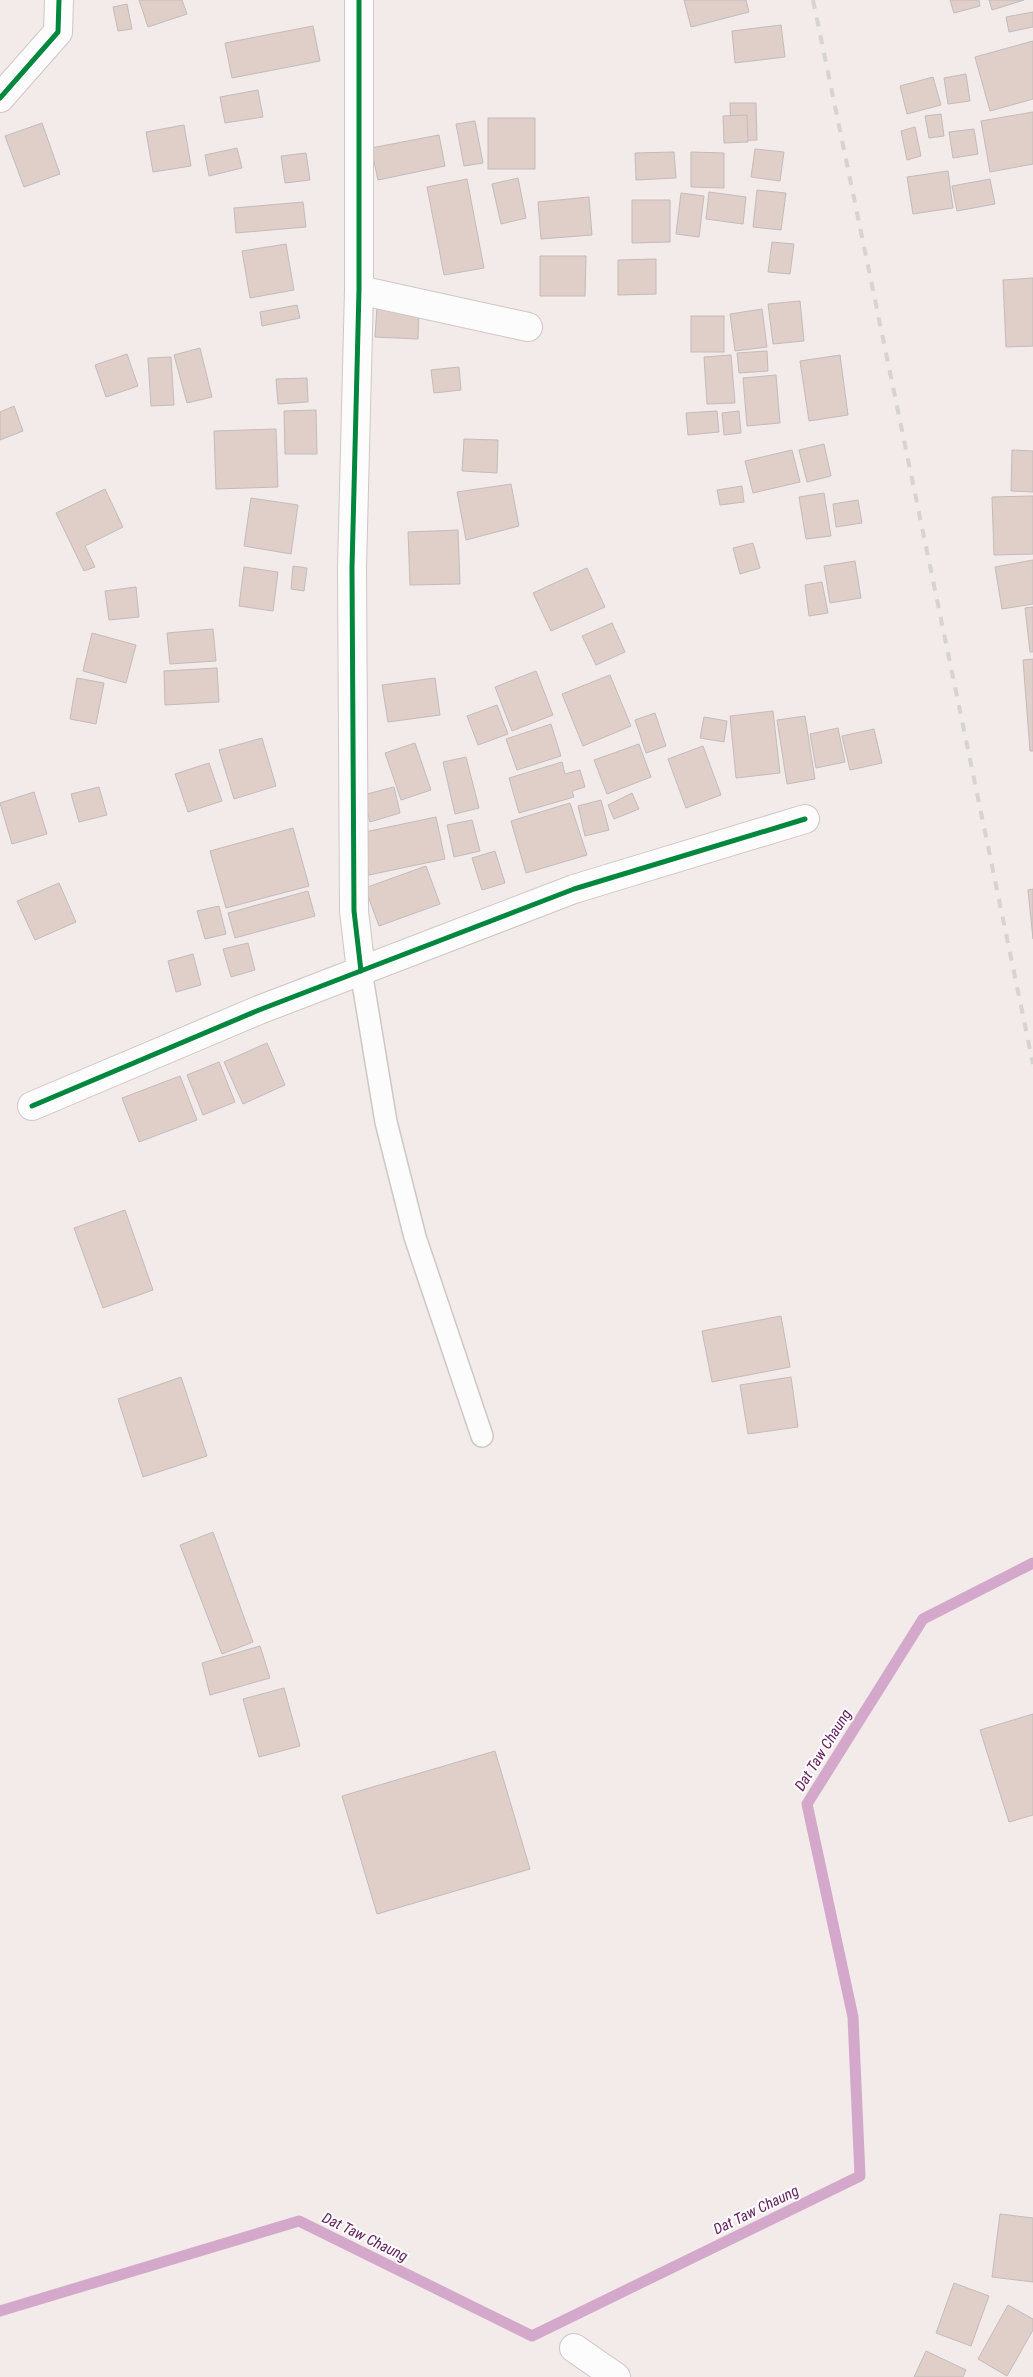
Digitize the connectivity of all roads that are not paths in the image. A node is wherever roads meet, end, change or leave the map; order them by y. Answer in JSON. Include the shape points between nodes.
{"nodes":[{"id":1,"x":59,"y":0,"type":"edge"},
{"id":2,"x":359,"y":0,"type":"edge"},
{"id":3,"x":0,"y":98,"type":"edge"},
{"id":4,"x":359,"y":290,"type":"junction"},
{"id":5,"x":528,"y":327,"type":"dead end"},
{"id":6,"x":805,"y":819,"type":"dead end"},
{"id":7,"x":361,"y":971,"type":"junction"},
{"id":8,"x":32,"y":1106,"type":"dead end"},
{"id":9,"x":482,"y":1436,"type":"dead end"},
{"id":10,"x":574,"y":2348,"type":"dead end"},
{"id":11,"x":616,"y":2377,"type":"edge"}],
"edges":[{"from":1,"to":3,"type":"street","via":[[58,32]]},
{"from":2,"to":4,"type":"street"},
{"from":4,"to":5,"type":"street"},
{"from":4,"to":7,"type":"street","via":[[352,578],[354,911]]},
{"from":6,"to":7,"type":"street","via":[[574,889]]},
{"from":7,"to":8,"type":"street","via":[[259,1010]]},
{"from":7,"to":9,"type":"lane","via":[[386,1122],[415,1236]]},
{"from":10,"to":11,"type":"street"}]}
